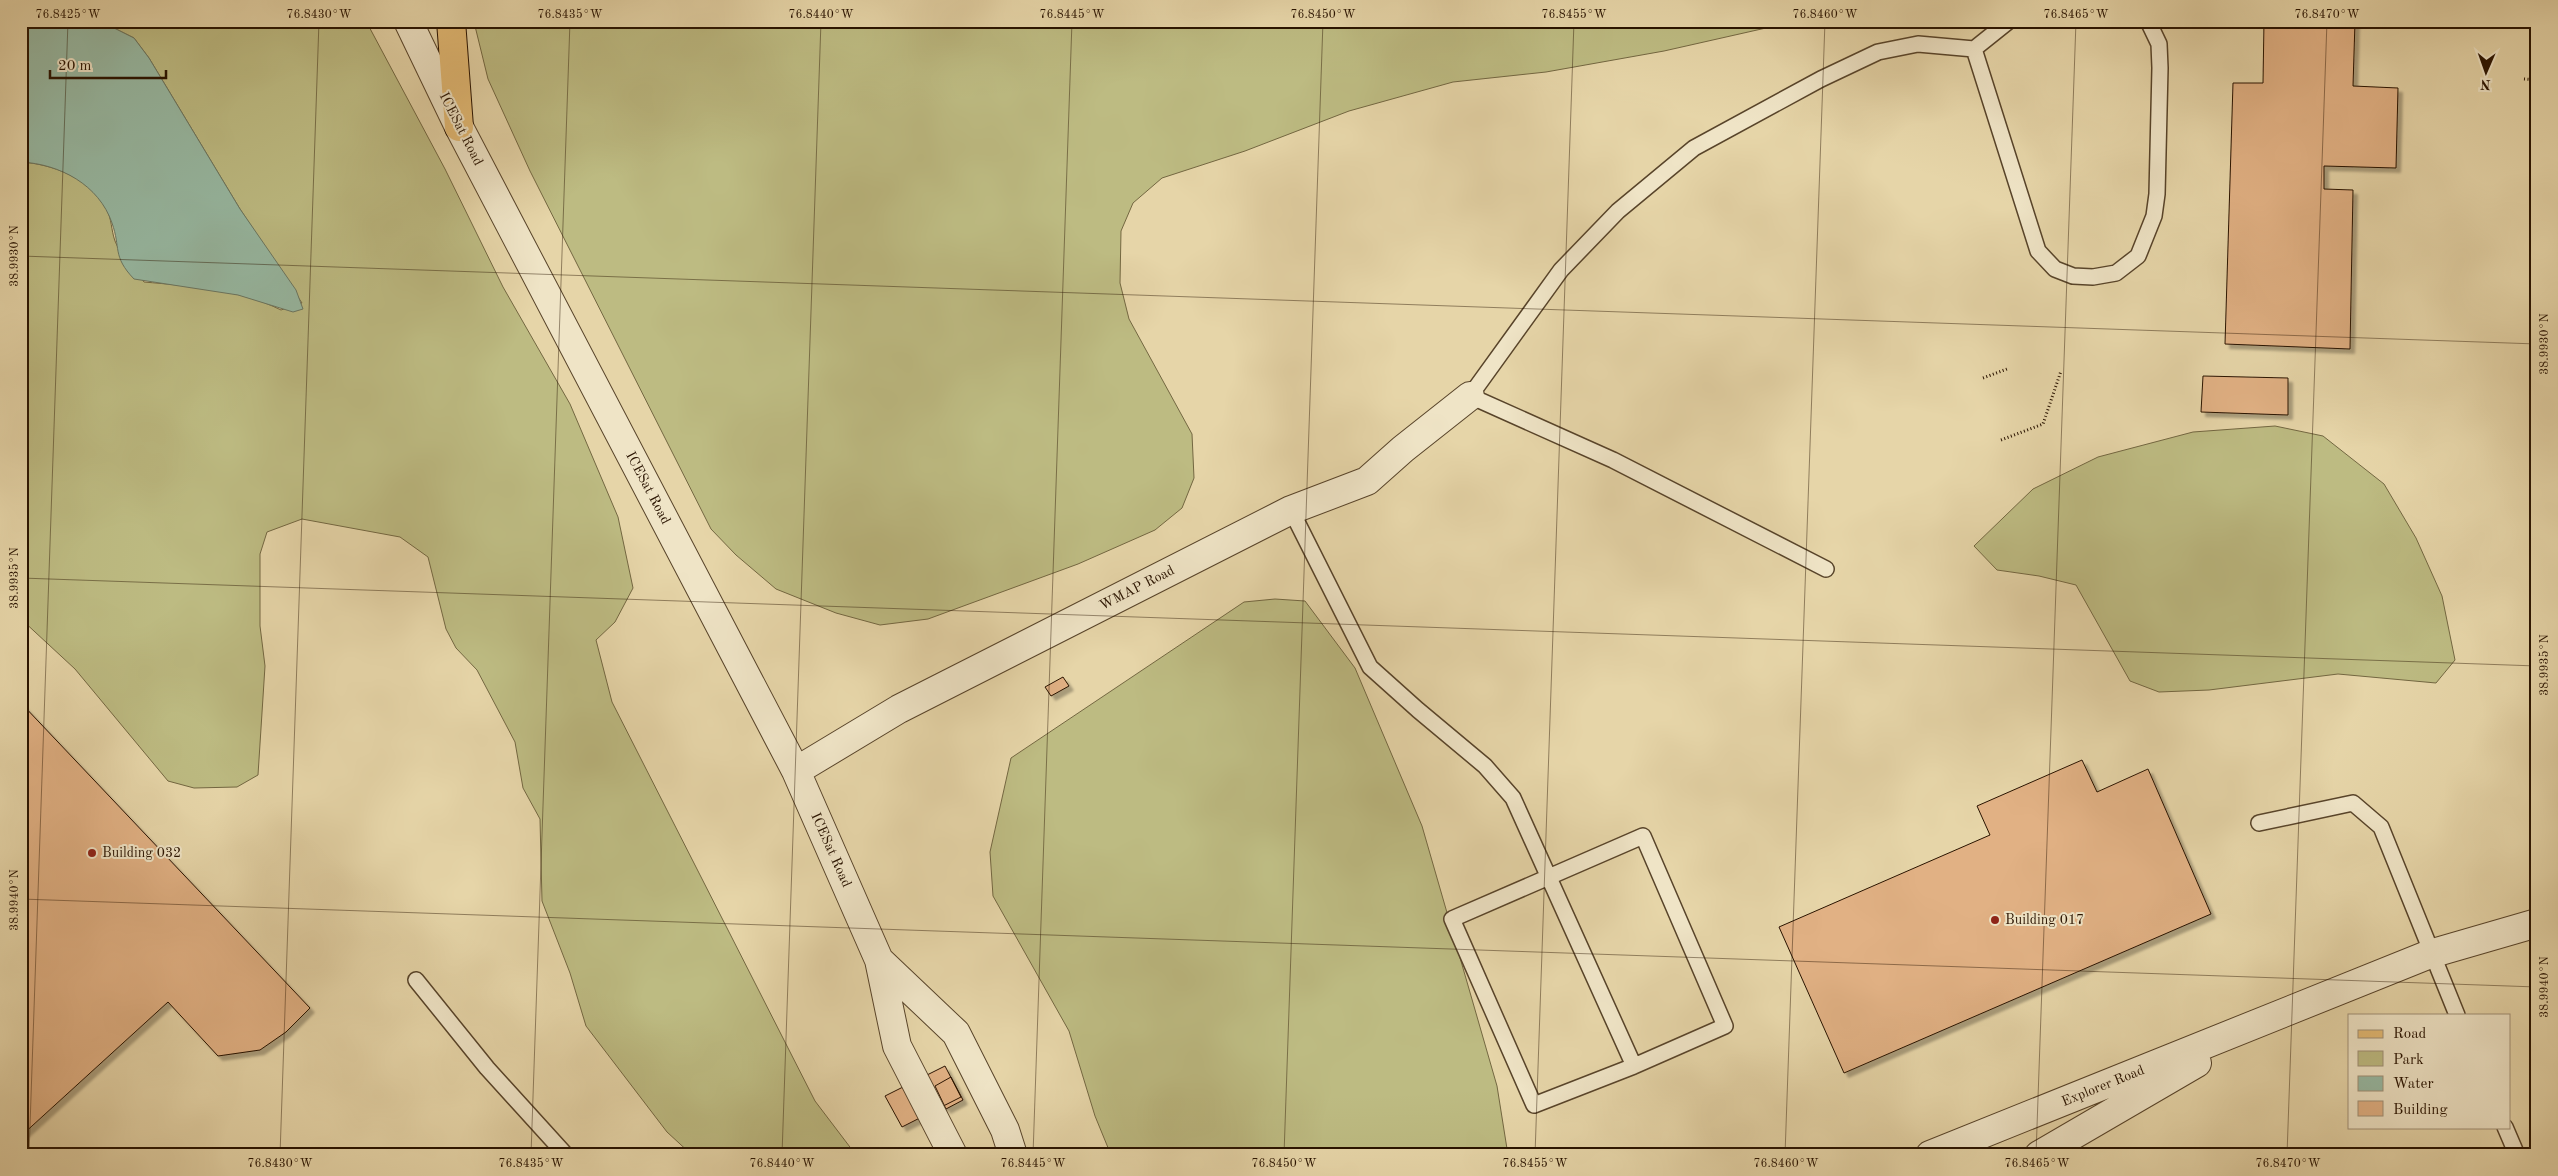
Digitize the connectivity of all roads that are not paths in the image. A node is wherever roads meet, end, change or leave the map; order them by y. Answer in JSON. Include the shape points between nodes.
{"nodes":[{"id":1,"x":408,"y":21,"type":"edge"},
{"id":2,"x":451,"y":21,"type":"edge"},
{"id":3,"x":2009,"y":21,"type":"edge"},
{"id":4,"x":2148,"y":21,"type":"edge"},
{"id":5,"x":1974,"y":49,"type":"junction"},
{"id":6,"x":459,"y":128,"type":"junction"},
{"id":7,"x":1470,"y":396,"type":"junction"},
{"id":8,"x":1292,"y":510,"type":"junction"},
{"id":9,"x":1826,"y":569,"type":"dead end"},
{"id":10,"x":796,"y":771,"type":"junction"},
{"id":11,"x":2259,"y":823,"type":"dead end"},
{"id":12,"x":1548,"y":876,"type":"junction"},
{"id":13,"x":2537,"y":923,"type":"edge"},
{"id":14,"x":2430,"y":954,"type":"junction"},
{"id":15,"x":879,"y":960,"type":"junction"},
{"id":16,"x":416,"y":980,"type":"dead end"},
{"id":17,"x":2457,"y":1014,"type":"edge"},
{"id":18,"x":2276,"y":1017,"type":"junction"},
{"id":19,"x":1634,"y":1066,"type":"junction"},
{"id":20,"x":2505,"y":1128,"type":"edge"},
{"id":21,"x":566,"y":1155,"type":"edge"},
{"id":22,"x":953,"y":1155,"type":"edge"},
{"id":23,"x":1013,"y":1155,"type":"edge"},
{"id":24,"x":1930,"y":1155,"type":"edge"},
{"id":25,"x":2039,"y":1155,"type":"edge"},
{"id":26,"x":2517,"y":1155,"type":"edge"}],
"edges":[{"from":1,"to":6,"type":"street","name":"ICESat Road"},
{"from":2,"to":6,"type":"main road"},
{"from":3,"to":5,"type":"lane"},
{"from":4,"to":5,"type":"lane","via":[[2158,44],[2160,68],[2157,194],[2154,216],[2138,256],[2116,273],[2073,276],[2055,269],[2038,251]]},
{"from":5,"to":7,"type":"lane","via":[[1918,44],[1878,52],[1820,78],[1694,148],[1618,211],[1561,270]]},
{"from":6,"to":10,"type":"street","name":"ICESat Road"},
{"from":7,"to":8,"type":"street","name":"WMAP Road","via":[[1367,481]]},
{"from":7,"to":9,"type":"lane","via":[[1613,460]]},
{"from":8,"to":10,"type":"street","name":"WMAP Road","via":[[899,709]]},
{"from":8,"to":12,"type":"lane","via":[[1370,667],[1485,766],[1513,798]]},
{"from":10,"to":15,"type":"street","name":"ICESat Road"},
{"from":11,"to":14,"type":"lane","via":[[2353,803],[2381,827]]},
{"from":12,"to":19,"type":"lane"},
{"from":12,"to":19,"type":"lane","via":[[1644,836],[1725,1026]]},
{"from":12,"to":19,"type":"lane","via":[[1452,918],[1534,1105]]},
{"from":13,"to":14,"type":"street","name":"Explorer Road"},
{"from":14,"to":17,"type":"lane"},
{"from":14,"to":18,"type":"street","name":"Explorer Road"},
{"from":15,"to":22,"type":"street","name":"ICESat Road","via":[[897,1046]]},
{"from":15,"to":23,"type":"street","name":"ICESat Road","via":[[956,1033],[1005,1130]]},
{"from":16,"to":21,"type":"lane","via":[[488,1068]]},
{"from":18,"to":24,"type":"street","name":"Explorer Road"},
{"from":18,"to":25,"type":"street","name":"Explorer Road"},
{"from":20,"to":26,"type":"lane"}]}
